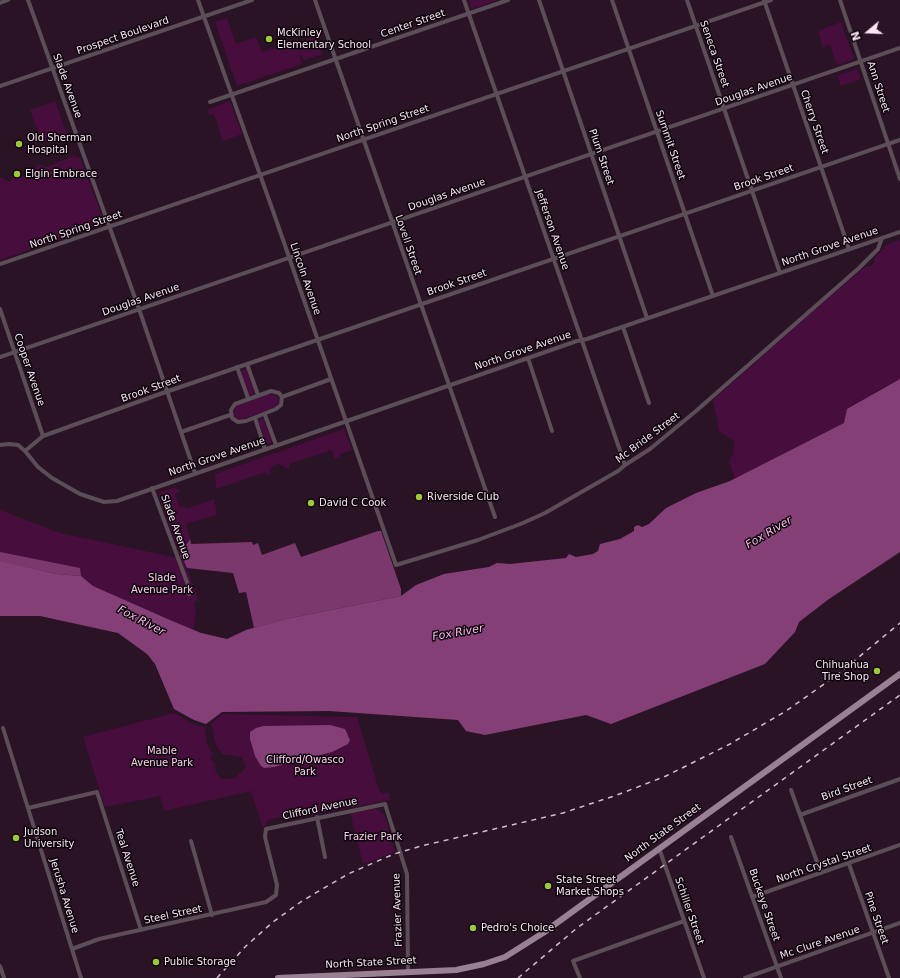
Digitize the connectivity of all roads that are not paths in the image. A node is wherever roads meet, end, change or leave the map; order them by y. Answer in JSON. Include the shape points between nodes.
{"nodes":[{"id":1,"x":8,"y":0,"type":"edge"},
{"id":2,"x":28,"y":0,"type":"edge"},
{"id":3,"x":198,"y":0,"type":"edge"},
{"id":4,"x":252,"y":0,"type":"edge"},
{"id":5,"x":315,"y":0,"type":"edge"},
{"id":6,"x":464,"y":0,"type":"edge"},
{"id":7,"x":508,"y":0,"type":"edge"},
{"id":8,"x":539,"y":0,"type":"edge"},
{"id":9,"x":612,"y":0,"type":"edge"},
{"id":10,"x":687,"y":0,"type":"edge"},
{"id":11,"x":771,"y":0,"type":"edge"},
{"id":12,"x":840,"y":0,"type":"edge"},
{"id":13,"x":765,"y":1,"type":"edge"},
{"id":14,"x":0,"y":3,"type":"edge"},
{"id":15,"x":469,"y":13,"type":"junction"},
{"id":16,"x":204,"y":17,"type":"junction"},
{"id":17,"x":696,"y":26,"type":"junction"},
{"id":18,"x":900,"y":48,"type":"edge"},
{"id":19,"x":629,"y":49,"type":"junction"},
{"id":20,"x":335,"y":59,"type":"junction"},
{"id":21,"x":861,"y":62,"type":"junction"},
{"id":22,"x":52,"y":68,"type":"junction"},
{"id":23,"x":563,"y":72,"type":"junction"},
{"id":24,"x":793,"y":85,"type":"junction"},
{"id":25,"x":0,"y":86,"type":"edge"},
{"id":26,"x":497,"y":94,"type":"junction"},
{"id":27,"x":232,"y":95,"type":"junction"},
{"id":28,"x":210,"y":102,"type":"dead end"},
{"id":29,"x":724,"y":109,"type":"junction"},
{"id":30,"x":657,"y":132,"type":"junction"},
{"id":31,"x":363,"y":140,"type":"junction"},
{"id":32,"x":900,"y":140,"type":"edge"},
{"id":33,"x":888,"y":144,"type":"junction"},
{"id":34,"x":591,"y":154,"type":"junction"},
{"id":35,"x":821,"y":167,"type":"junction"},
{"id":36,"x":260,"y":174,"type":"junction"},
{"id":37,"x":526,"y":177,"type":"junction"},
{"id":38,"x":900,"y":179,"type":"edge"},
{"id":39,"x":752,"y":191,"type":"junction"},
{"id":40,"x":684,"y":214,"type":"junction"},
{"id":41,"x":392,"y":223,"type":"junction"},
{"id":42,"x":109,"y":227,"type":"junction"},
{"id":43,"x":900,"y":232,"type":"edge"},
{"id":44,"x":619,"y":236,"type":"junction"},
{"id":45,"x":882,"y":238,"type":"junction"},
{"id":46,"x":849,"y":249,"type":"junction"},
{"id":47,"x":290,"y":258,"type":"junction"},
{"id":48,"x":554,"y":259,"type":"junction"},
{"id":49,"x":0,"y":264,"type":"edge"},
{"id":50,"x":780,"y":273,"type":"junction"},
{"id":51,"x":713,"y":296,"type":"junction"},
{"id":52,"x":420,"y":304,"type":"junction"},
{"id":53,"x":0,"y":309,"type":"edge"},
{"id":54,"x":139,"y":310,"type":"junction"},
{"id":55,"x":647,"y":318,"type":"junction"},
{"id":56,"x":623,"y":327,"type":"junction"},
{"id":57,"x":317,"y":339,"type":"junction"},
{"id":58,"x":582,"y":340,"type":"junction"},
{"id":59,"x":15,"y":352,"type":"junction"},
{"id":60,"x":0,"y":357,"type":"edge"},
{"id":61,"x":528,"y":358,"type":"junction"},
{"id":62,"x":247,"y":364,"type":"junction"},
{"id":63,"x":237,"y":367,"type":"junction"},
{"id":64,"x":331,"y":379,"type":"junction"},
{"id":65,"x":448,"y":386,"type":"junction"},
{"id":66,"x":167,"y":392,"type":"junction"},
{"id":67,"x":258,"y":395,"type":"junction"},
{"id":68,"x":282,"y":397,"type":"junction"},
{"id":69,"x":248,"y":398,"type":"junction"},
{"id":70,"x":649,"y":403,"type":"dead end"},
{"id":71,"x":230,"y":415,"type":"junction"},
{"id":72,"x":265,"y":415,"type":"junction"},
{"id":73,"x":255,"y":418,"type":"junction"},
{"id":74,"x":345,"y":421,"type":"junction"},
{"id":75,"x":552,"y":431,"type":"dead end"},
{"id":76,"x":181,"y":432,"type":"junction"},
{"id":77,"x":43,"y":436,"type":"junction"},
{"id":78,"x":0,"y":445,"type":"edge"},
{"id":79,"x":276,"y":445,"type":"junction"},
{"id":80,"x":265,"y":449,"type":"junction"},
{"id":81,"x":25,"y":451,"type":"junction"},
{"id":82,"x":625,"y":465,"type":"junction"},
{"id":83,"x":195,"y":473,"type":"junction"},
{"id":84,"x":152,"y":488,"type":"junction"},
{"id":85,"x":495,"y":517,"type":"dead end"},
{"id":86,"x":396,"y":565,"type":"joint"},
{"id":87,"x":189,"y":594,"type":"dead end"},
{"id":88,"x":900,"y":674,"type":"edge"},
{"id":89,"x":3,"y":728,"type":"dead end"},
{"id":90,"x":900,"y":778,"type":"edge"},
{"id":91,"x":791,"y":790,"type":"dead end"},
{"id":92,"x":385,"y":804,"type":"joint"},
{"id":93,"x":28,"y":808,"type":"junction"},
{"id":94,"x":800,"y":815,"type":"junction"},
{"id":95,"x":317,"y":817,"type":"junction"},
{"id":96,"x":731,"y":837,"type":"dead end"},
{"id":97,"x":191,"y":841,"type":"dead end"},
{"id":98,"x":900,"y":845,"type":"edge"},
{"id":99,"x":659,"y":848,"type":"junction"},
{"id":100,"x":325,"y":857,"type":"dead end"},
{"id":101,"x":849,"y":864,"type":"junction"},
{"id":102,"x":821,"y":873,"type":"junction"},
{"id":103,"x":276,"y":895,"type":"joint"},
{"id":104,"x":752,"y":897,"type":"junction"},
{"id":105,"x":212,"y":915,"type":"junction"},
{"id":106,"x":684,"y":921,"type":"junction"},
{"id":107,"x":900,"y":923,"type":"edge"},
{"id":108,"x":141,"y":930,"type":"junction"},
{"id":109,"x":873,"y":933,"type":"junction"},
{"id":110,"x":72,"y":949,"type":"junction"},
{"id":111,"x":0,"y":966,"type":"edge"},
{"id":112,"x":777,"y":967,"type":"junction"},
{"id":113,"x":408,"y":971,"type":"junction"},
{"id":114,"x":4,"y":978,"type":"edge"},
{"id":115,"x":80,"y":978,"type":"edge"},
{"id":116,"x":278,"y":978,"type":"edge"},
{"id":117,"x":580,"y":978,"type":"edge"},
{"id":118,"x":704,"y":978,"type":"edge"},
{"id":119,"x":745,"y":978,"type":"edge"},
{"id":120,"x":781,"y":978,"type":"edge"},
{"id":121,"x":889,"y":978,"type":"edge"}],
"edges":[{"from":1,"to":14,"type":"street"},
{"from":2,"to":22,"type":"street","name":"Slade Avenue"},
{"from":3,"to":16,"type":"street","name":"Lincoln Avenue"},
{"from":4,"to":16,"type":"street","name":"Prospect Boulevard"},
{"from":5,"to":20,"type":"street","name":"Lovell Street"},
{"from":6,"to":15,"type":"street","name":"Jefferson Avenue"},
{"from":7,"to":15,"type":"street","name":"Center Street"},
{"from":8,"to":23,"type":"street","name":"Plum Street"},
{"from":9,"to":19,"type":"street","name":"Summit Street"},
{"from":10,"to":17,"type":"street","name":"Seneca Street"},
{"from":11,"to":13,"type":"street","name":"North Spring Street"},
{"from":12,"to":21,"type":"street","name":"Ann Street"},
{"from":13,"to":17,"type":"street","name":"North Spring Street"},
{"from":13,"to":24,"type":"street","name":"Cherry Street"},
{"from":15,"to":20,"type":"street","name":"Center Street"},
{"from":15,"to":26,"type":"street","name":"Jefferson Avenue"},
{"from":16,"to":22,"type":"street","name":"Prospect Boulevard"},
{"from":16,"to":27,"type":"street","name":"Lincoln Avenue"},
{"from":17,"to":19,"type":"street","name":"North Spring Street"},
{"from":17,"to":29,"type":"street","name":"Seneca Street"},
{"from":18,"to":21,"type":"street","name":"Douglas Avenue"},
{"from":19,"to":23,"type":"street","name":"North Spring Street"},
{"from":19,"to":30,"type":"street","name":"Summit Street"},
{"from":20,"to":27,"type":"street","name":"Center Street"},
{"from":20,"to":31,"type":"street","name":"Lovell Street"},
{"from":21,"to":24,"type":"street","name":"Douglas Avenue"},
{"from":21,"to":33,"type":"street","name":"Ann Street"},
{"from":22,"to":25,"type":"street","name":"Prospect Boulevard"},
{"from":22,"to":42,"type":"street","name":"Slade Avenue"},
{"from":23,"to":26,"type":"street","name":"North Spring Street"},
{"from":23,"to":34,"type":"street","name":"Plum Street"},
{"from":24,"to":29,"type":"street","name":"Douglas Avenue"},
{"from":24,"to":35,"type":"street","name":"Cherry Street"},
{"from":26,"to":31,"type":"street","name":"North Spring Street"},
{"from":26,"to":37,"type":"street","name":"Jefferson Avenue"},
{"from":27,"to":28,"type":"street","name":"Center Street"},
{"from":27,"to":36,"type":"street","name":"Lincoln Avenue"},
{"from":29,"to":30,"type":"street","name":"Douglas Avenue"},
{"from":29,"to":39,"type":"street","name":"Seneca Street"},
{"from":30,"to":34,"type":"street","name":"Douglas Avenue"},
{"from":30,"to":40,"type":"street","name":"Summit Street"},
{"from":31,"to":36,"type":"street","name":"North Spring Street"},
{"from":31,"to":41,"type":"street","name":"Lovell Street"},
{"from":32,"to":33,"type":"street","name":"Brook Street"},
{"from":33,"to":35,"type":"street","name":"Brook Street"},
{"from":33,"to":38,"type":"street","name":"Ann Street"},
{"from":34,"to":37,"type":"street","name":"Douglas Avenue"},
{"from":34,"to":44,"type":"street","name":"Plum Street"},
{"from":35,"to":39,"type":"street","name":"Brook Street"},
{"from":35,"to":46,"type":"street","name":"Cherry Street"},
{"from":36,"to":42,"type":"street","name":"North Spring Street"},
{"from":36,"to":47,"type":"street","name":"Lincoln Avenue"},
{"from":37,"to":41,"type":"street","name":"Douglas Avenue"},
{"from":37,"to":48,"type":"street","name":"Jefferson Avenue"},
{"from":39,"to":40,"type":"street","name":"Brook Street"},
{"from":39,"to":50,"type":"street","name":"Seneca Street"},
{"from":40,"to":44,"type":"street","name":"Brook Street"},
{"from":40,"to":51,"type":"street","name":"Summit Street"},
{"from":41,"to":47,"type":"street","name":"Douglas Avenue"},
{"from":41,"to":52,"type":"street","name":"Lovell Street"},
{"from":42,"to":49,"type":"street","name":"North Spring Street"},
{"from":42,"to":54,"type":"street","name":"Slade Avenue"},
{"from":43,"to":45,"type":"street","name":"North Grove Avenue"},
{"from":44,"to":48,"type":"street","name":"Brook Street"},
{"from":44,"to":55,"type":"street","name":"Plum Street"},
{"from":45,"to":46,"type":"street","name":"North Grove Avenue"},
{"from":45,"to":82,"type":"street","name":"Mc Bride Street","via":[[878,249],[859,268],[650,450]]},
{"from":46,"to":50,"type":"street","name":"North Grove Avenue"},
{"from":47,"to":54,"type":"street","name":"Douglas Avenue"},
{"from":47,"to":57,"type":"street","name":"Lincoln Avenue"},
{"from":48,"to":52,"type":"street","name":"Brook Street"},
{"from":48,"to":58,"type":"street","name":"Jefferson Avenue"},
{"from":50,"to":51,"type":"street","name":"North Grove Avenue"},
{"from":51,"to":55,"type":"street","name":"North Grove Avenue"},
{"from":52,"to":57,"type":"street","name":"Brook Street"},
{"from":52,"to":65,"type":"street","name":"Lovell Street"},
{"from":53,"to":59,"type":"street","name":"Cooper Avenue"},
{"from":54,"to":59,"type":"street","name":"Douglas Avenue"},
{"from":54,"to":66,"type":"street","name":"Slade Avenue"},
{"from":55,"to":56,"type":"street","name":"North Grove Avenue"},
{"from":56,"to":58,"type":"street","name":"North Grove Avenue"},
{"from":56,"to":70,"type":"street"},
{"from":57,"to":62,"type":"street","name":"Brook Street"},
{"from":57,"to":64,"type":"street","name":"Lincoln Avenue"},
{"from":58,"to":61,"type":"street","name":"North Grove Avenue"},
{"from":58,"to":82,"type":"street","name":"Jefferson Avenue"},
{"from":59,"to":60,"type":"street","name":"Douglas Avenue"},
{"from":59,"to":77,"type":"street","name":"Cooper Avenue"},
{"from":61,"to":65,"type":"street","name":"North Grove Avenue"},
{"from":61,"to":75,"type":"street"},
{"from":62,"to":63,"type":"street","name":"Brook Street"},
{"from":62,"to":67,"type":"street"},
{"from":63,"to":66,"type":"street","name":"Brook Street"},
{"from":63,"to":69,"type":"street"},
{"from":64,"to":68,"type":"street"},
{"from":64,"to":74,"type":"street","name":"Lincoln Avenue"},
{"from":65,"to":74,"type":"street","name":"North Grove Avenue"},
{"from":65,"to":85,"type":"street","name":"Lovell Street"},
{"from":66,"to":76,"type":"street","name":"Slade Avenue"},
{"from":66,"to":77,"type":"street","name":"Brook Street"},
{"from":67,"to":68,"type":"street","via":[[274,391]]},
{"from":67,"to":69,"type":"street"},
{"from":68,"to":72,"type":"street","via":[[281,405]]},
{"from":69,"to":71,"type":"street","via":[[233,405]]},
{"from":71,"to":73,"type":"street","via":[[238,422]]},
{"from":71,"to":76,"type":"street"},
{"from":72,"to":73,"type":"street"},
{"from":72,"to":79,"type":"street"},
{"from":73,"to":80,"type":"street"},
{"from":74,"to":79,"type":"street","name":"North Grove Avenue"},
{"from":74,"to":86,"type":"street","name":"Lincoln Avenue"},
{"from":76,"to":83,"type":"street","name":"Slade Avenue"},
{"from":77,"to":81,"type":"street","name":"Brook Street"},
{"from":78,"to":81,"type":"street","via":[[18,445]]},
{"from":79,"to":80,"type":"street","name":"North Grove Avenue"},
{"from":80,"to":83,"type":"street","name":"North Grove Avenue"},
{"from":81,"to":84,"type":"street","name":"North Grove Avenue","via":[[38,467],[52,478],[80,494],[98,500],[117,501]]},
{"from":82,"to":86,"type":"street","name":"Mc Bride Street","via":[[608,478],[523,523],[472,542]]},
{"from":83,"to":84,"type":"street","name":"North Grove Avenue"},
{"from":84,"to":87,"type":"street","name":"Slade Avenue","via":[[188,585]]},
{"from":88,"to":99,"type":"main road","name":"North State Street"},
{"from":89,"to":93,"type":"street","name":"Jerusha Avenue"},
{"from":90,"to":94,"type":"street","name":"Bird Street"},
{"from":91,"to":94,"type":"street"},
{"from":92,"to":95,"type":"street","name":"Clifford Avenue"},
{"from":92,"to":113,"type":"street","name":"Frazier Avenue","via":[[406,874]]},
{"from":93,"to":108,"type":"street","name":"Teal Avenue","via":[[97,792]]},
{"from":93,"to":110,"type":"street","name":"Jerusha Avenue"},
{"from":94,"to":102,"type":"street"},
{"from":95,"to":100,"type":"street"},
{"from":95,"to":103,"type":"street","name":"Clifford Avenue","via":[[266,829],[265,837],[277,885]]},
{"from":96,"to":104,"type":"street","name":"Buckeye Street"},
{"from":97,"to":105,"type":"street"},
{"from":98,"to":101,"type":"street","name":"North Crystal Street"},
{"from":99,"to":106,"type":"street","name":"Schiller Street"},
{"from":99,"to":113,"type":"main road","name":"North State Street","via":[[504,957],[466,968]]},
{"from":101,"to":102,"type":"street","name":"North Crystal Street"},
{"from":101,"to":109,"type":"street","name":"Pine Street"},
{"from":102,"to":104,"type":"street","name":"North Crystal Street"},
{"from":103,"to":105,"type":"street","name":"Steel Street","via":[[258,905]]},
{"from":104,"to":112,"type":"street","name":"Buckeye Street"},
{"from":105,"to":108,"type":"street","name":"Steel Street"},
{"from":106,"to":117,"type":"street","via":[[573,961]]},
{"from":106,"to":118,"type":"street","name":"Schiller Street"},
{"from":107,"to":109,"type":"street","name":"Mc Clure Avenue"},
{"from":108,"to":110,"type":"street","name":"Steel Street","via":[[99,939]]},
{"from":109,"to":112,"type":"street","name":"Mc Clure Avenue"},
{"from":109,"to":121,"type":"street","name":"Pine Street"},
{"from":110,"to":115,"type":"street","name":"Jerusha Avenue"},
{"from":111,"to":114,"type":"street"},
{"from":112,"to":119,"type":"street","name":"Mc Clure Avenue"},
{"from":112,"to":120,"type":"street","name":"Buckeye Street"},
{"from":113,"to":116,"type":"main road","name":"North State Street"}]}
